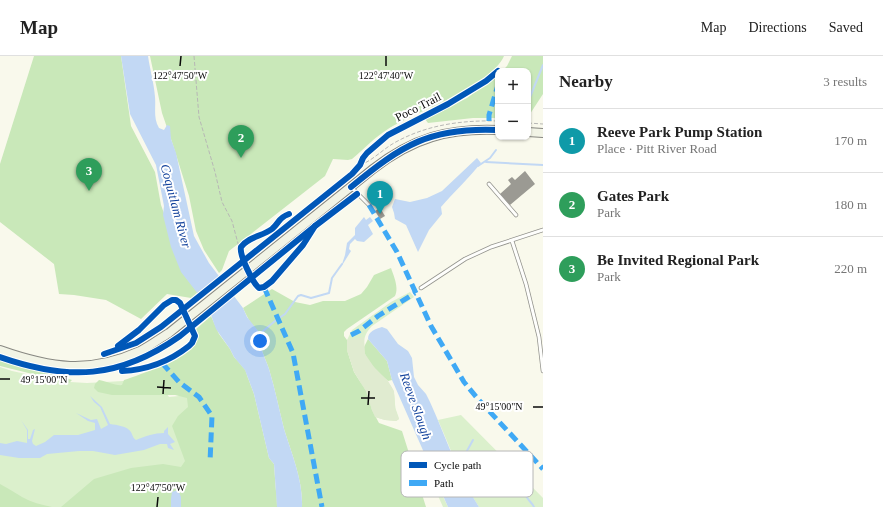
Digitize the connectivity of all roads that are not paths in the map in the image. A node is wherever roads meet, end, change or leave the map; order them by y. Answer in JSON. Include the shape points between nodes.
{"nodes":[{"id":1,"x":495,"y":130,"type":"edge"},
{"id":2,"x":531,"y":132,"type":"edge"},
{"id":3,"x":543,"y":133,"type":"edge"},
{"id":4,"x":489,"y":184,"type":"dead end"},
{"id":5,"x":351,"y":187,"type":"junction"},
{"id":6,"x":369,"y":205,"type":"dead end"},
{"id":7,"x":516,"y":215,"type":"dead end"},
{"id":8,"x":543,"y":230,"type":"edge"},
{"id":9,"x":512,"y":240,"type":"junction"},
{"id":10,"x":421,"y":288,"type":"dead end"},
{"id":11,"x":0,"y":350,"type":"edge"},
{"id":12,"x":543,"y":371,"type":"edge"}],
"edges":[{"from":1,"to":5,"type":"main road","via":[[459,131],[421,140],[384,160]]},
{"from":2,"to":3,"type":"main road"},
{"from":4,"to":7,"type":"lane"},
{"from":5,"to":6,"type":"lane"},
{"from":5,"to":11,"type":"main road","via":[[169,333],[141,350],[116,360],[91,365],[54,365]]},
{"from":8,"to":9,"type":"lane"},
{"from":9,"to":10,"type":"lane","via":[[465,259]]},
{"from":9,"to":12,"type":"lane","via":[[539,337]]}]}
